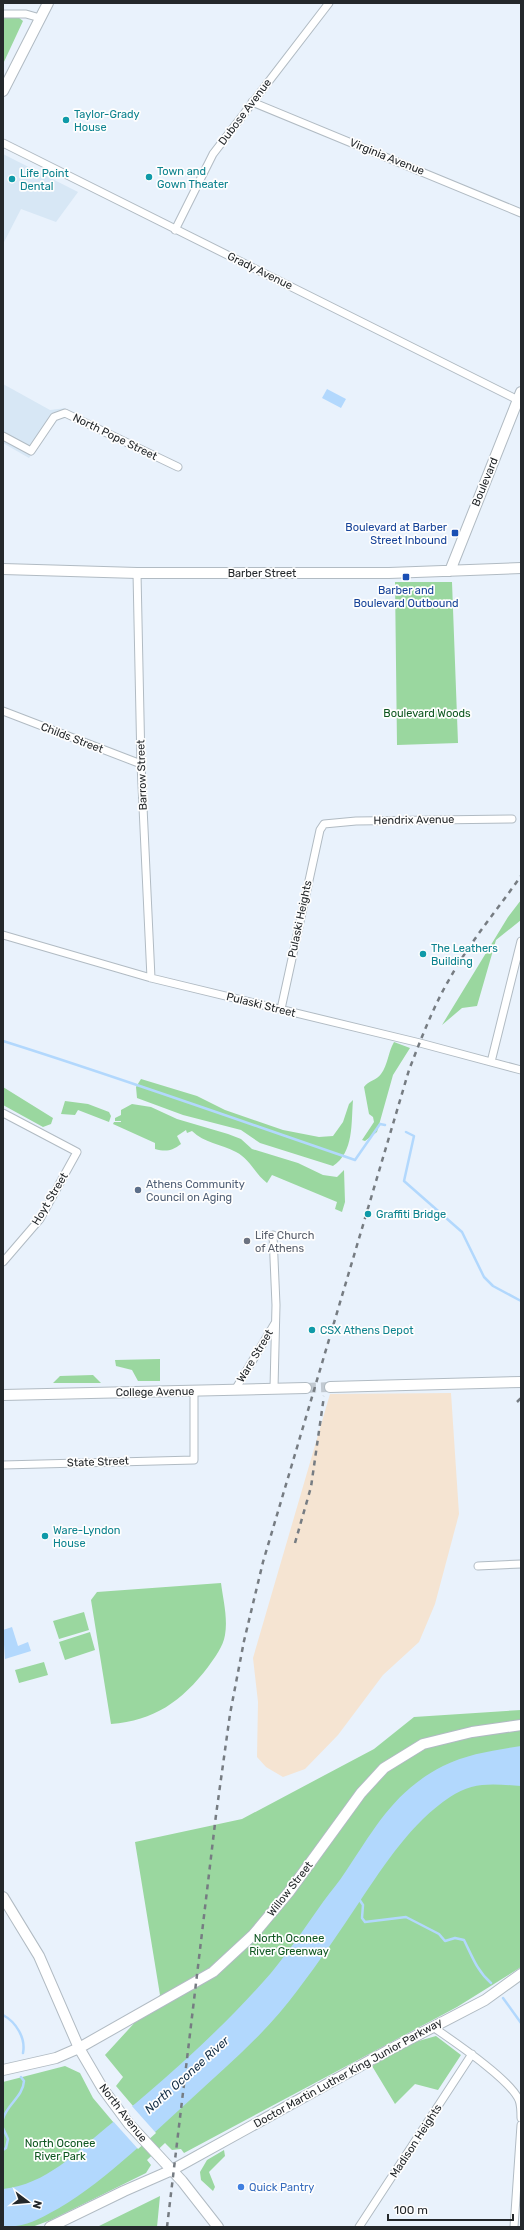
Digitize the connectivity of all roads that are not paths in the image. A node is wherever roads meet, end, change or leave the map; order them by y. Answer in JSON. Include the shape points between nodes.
{"nodes":[{"id":1,"x":48,"y":3,"type":"edge"},
{"id":2,"x":329,"y":3,"type":"edge"},
{"id":3,"x":3,"y":14,"type":"edge"},
{"id":4,"x":40,"y":18,"type":"junction"},
{"id":5,"x":3,"y":92,"type":"edge"},
{"id":6,"x":252,"y":102,"type":"junction"},
{"id":7,"x":3,"y":143,"type":"edge"},
{"id":8,"x":521,"y":212,"type":"edge"},
{"id":9,"x":176,"y":230,"type":"junction"},
{"id":10,"x":519,"y":396,"type":"edge"},
{"id":11,"x":3,"y":436,"type":"edge"},
{"id":12,"x":178,"y":467,"type":"dead end"},
{"id":13,"x":3,"y":568,"type":"edge"},
{"id":14,"x":521,"y":568,"type":"edge"},
{"id":15,"x":450,"y":571,"type":"junction"},
{"id":16,"x":137,"y":573,"type":"junction"},
{"id":17,"x":3,"y":711,"type":"edge"},
{"id":18,"x":141,"y":764,"type":"junction"},
{"id":19,"x":512,"y":819,"type":"dead end"},
{"id":20,"x":320,"y":830,"type":"joint"},
{"id":21,"x":3,"y":935,"type":"edge"},
{"id":22,"x":521,"y":941,"type":"edge"},
{"id":23,"x":151,"y":978,"type":"junction"},
{"id":24,"x":281,"y":1009,"type":"junction"},
{"id":25,"x":490,"y":1062,"type":"junction"},
{"id":26,"x":521,"y":1070,"type":"edge"},
{"id":27,"x":3,"y":1113,"type":"edge"},
{"id":28,"x":273,"y":1235,"type":"dead end"},
{"id":29,"x":3,"y":1262,"type":"edge"},
{"id":30,"x":276,"y":1322,"type":"junction"},
{"id":31,"x":521,"y":1382,"type":"edge"},
{"id":32,"x":330,"y":1387,"type":"tunnel mouth"},
{"id":33,"x":274,"y":1388,"type":"junction"},
{"id":34,"x":306,"y":1388,"type":"tunnel mouth"},
{"id":35,"x":235,"y":1390,"type":"junction"},
{"id":36,"x":194,"y":1391,"type":"junction"},
{"id":37,"x":3,"y":1395,"type":"edge"},
{"id":38,"x":3,"y":1465,"type":"edge"},
{"id":39,"x":521,"y":1564,"type":"edge"},
{"id":40,"x":478,"y":1566,"type":"dead end"},
{"id":41,"x":521,"y":1725,"type":"edge"},
{"id":42,"x":3,"y":1897,"type":"edge"},
{"id":43,"x":3,"y":1905,"type":"edge"},
{"id":44,"x":17,"y":1920,"type":"junction"},
{"id":45,"x":521,"y":1974,"type":"edge"},
{"id":46,"x":433,"y":2026,"type":"junction"},
{"id":47,"x":80,"y":2048,"type":"junction"},
{"id":48,"x":472,"y":2054,"type":"junction"},
{"id":49,"x":3,"y":2070,"type":"edge"},
{"id":50,"x":521,"y":2118,"type":"edge"},
{"id":51,"x":521,"y":2125,"type":"edge"},
{"id":52,"x":172,"y":2170,"type":"junction"},
{"id":53,"x":50,"y":2227,"type":"edge"},
{"id":54,"x":218,"y":2227,"type":"edge"},
{"id":55,"x":360,"y":2227,"type":"edge"},
{"id":56,"x":514,"y":2227,"type":"edge"}],
"edges":[{"from":1,"to":4,"type":"street"},
{"from":2,"to":6,"type":"street","name":"Dubose Avenue"},
{"from":3,"to":4,"type":"street","via":[[26,14]]},
{"from":4,"to":5,"type":"street"},
{"from":6,"to":8,"type":"street","name":"Virginia Avenue"},
{"from":6,"to":9,"type":"street","name":"Dubose Avenue","via":[[214,154]]},
{"from":7,"to":9,"type":"street","name":"Grady Avenue"},
{"from":9,"to":10,"type":"street","name":"Grady Avenue"},
{"from":10,"to":15,"type":"street","name":"Boulevard"},
{"from":11,"to":12,"type":"street","name":"North Pope Street","via":[[31,451],[54,417],[65,413]]},
{"from":13,"to":16,"type":"street","name":"Barber Street"},
{"from":14,"to":15,"type":"street","name":"Barber Street"},
{"from":15,"to":16,"type":"street","name":"Barber Street"},
{"from":16,"to":18,"type":"street","name":"Barrow Street"},
{"from":17,"to":18,"type":"street","name":"Childs Street"},
{"from":18,"to":23,"type":"street","name":"Barrow Street"},
{"from":19,"to":20,"type":"street","name":"Hendrix Avenue","via":[[335,822],[324,824]]},
{"from":20,"to":24,"type":"street","name":"Pulaski Heights"},
{"from":21,"to":23,"type":"street","name":"Pulaski Street"},
{"from":22,"to":25,"type":"street"},
{"from":23,"to":24,"type":"street","name":"Pulaski Street"},
{"from":24,"to":25,"type":"street","name":"Pulaski Street"},
{"from":25,"to":26,"type":"street","name":"Pulaski Street"},
{"from":27,"to":29,"type":"street","name":"Hoyt Street","via":[[77,1152],[40,1219]]},
{"from":28,"to":30,"type":"street","name":"Ware Street"},
{"from":30,"to":33,"type":"street","name":"Ware Street"},
{"from":30,"to":35,"type":"street","name":"Ware Street"},
{"from":31,"to":32,"type":"street"},
{"from":33,"to":34,"type":"street","name":"College Avenue"},
{"from":33,"to":35,"type":"street","name":"College Avenue"},
{"from":35,"to":36,"type":"street","name":"College Avenue"},
{"from":36,"to":37,"type":"street","name":"College Avenue"},
{"from":36,"to":38,"type":"street","name":"State Street","via":[[194,1460]]},
{"from":39,"to":40,"type":"street"},
{"from":41,"to":47,"type":"street","name":"Willow Street","via":[[472,1732],[423,1744],[384,1768],[361,1793],[289,1892],[253,1935],[213,1972]]},
{"from":42,"to":44,"type":"street","name":"North Avenue"},
{"from":43,"to":44,"type":"street","name":"North Avenue"},
{"from":44,"to":47,"type":"street","name":"North Avenue","via":[[39,1956]]},
{"from":45,"to":46,"type":"street","name":"Doctor Martin Luther King Junior Parkway","via":[[485,2000]]},
{"from":46,"to":48,"type":"street"},
{"from":46,"to":52,"type":"street","name":"Doctor Martin Luther King Junior Parkway"},
{"from":47,"to":49,"type":"street","name":"Willow Street","via":[[56,2058]]},
{"from":47,"to":52,"type":"street","name":"North Avenue","via":[[103,2089],[129,2124]]},
{"from":48,"to":50,"type":"street","via":[[514,2092],[520,2100]]},
{"from":48,"to":55,"type":"street","name":"Madison Heights"},
{"from":51,"to":56,"type":"street"},
{"from":52,"to":53,"type":"street","name":"Doctor Martin Luther King Junior Parkway","via":[[120,2192]]},
{"from":52,"to":54,"type":"street","name":"North Avenue"}]}
